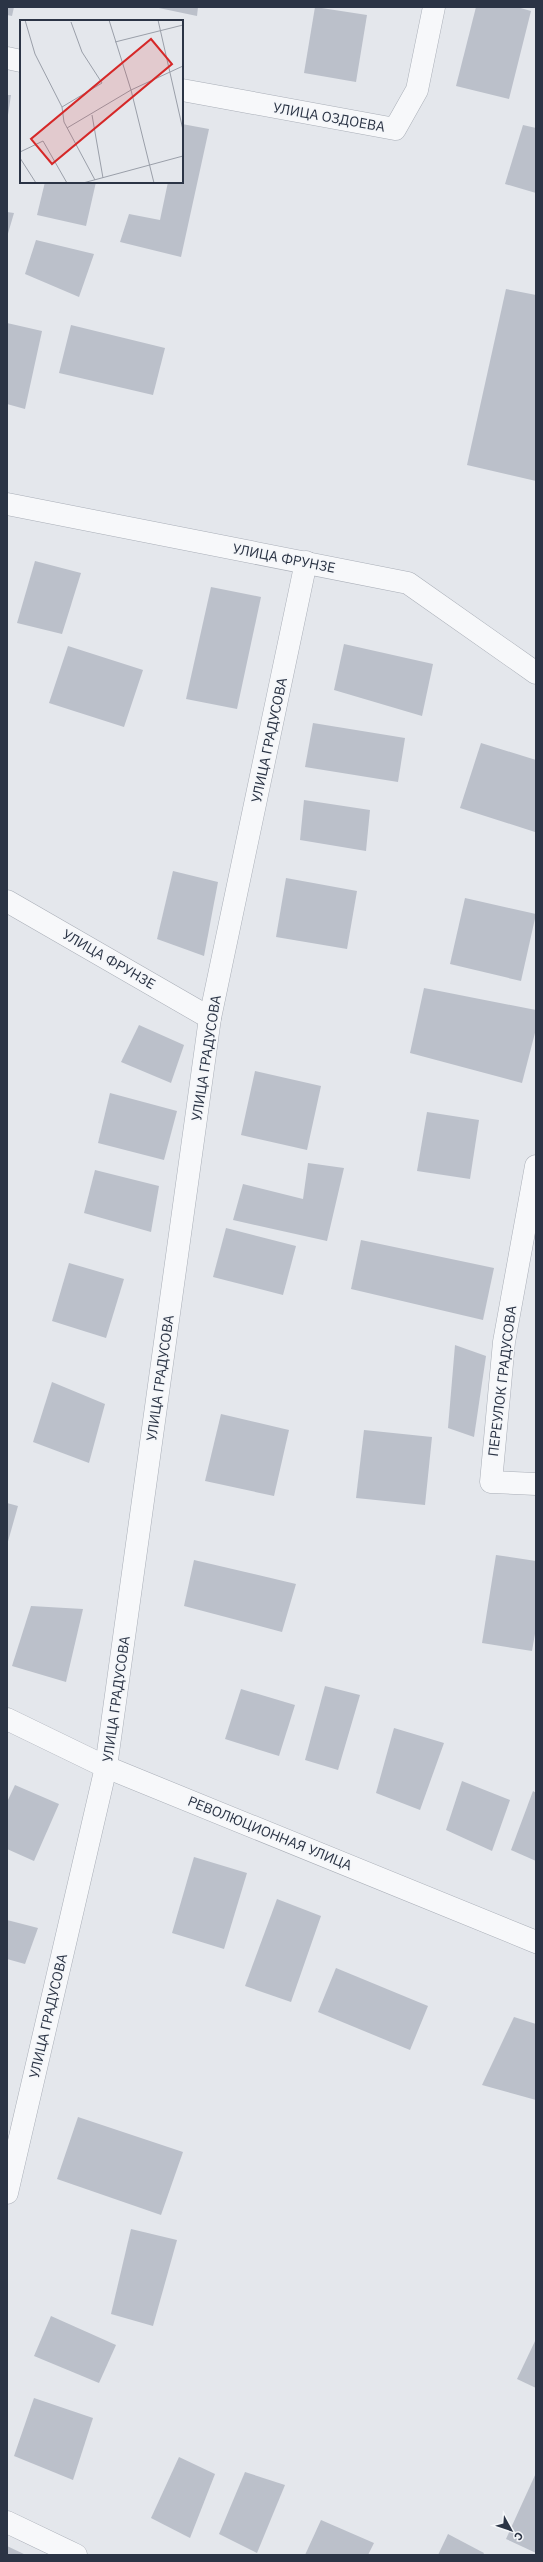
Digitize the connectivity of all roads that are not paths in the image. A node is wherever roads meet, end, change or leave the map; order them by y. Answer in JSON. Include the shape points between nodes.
{"nodes":[{"id":1,"x":434,"y":7,"type":"edge"},
{"id":2,"x":7,"y":58,"type":"edge"},
{"id":3,"x":20,"y":61,"type":"edge"},
{"id":4,"x":183,"y":90,"type":"edge"},
{"id":5,"x":7,"y":504,"type":"edge"},
{"id":6,"x":306,"y":562,"type":"junction"},
{"id":7,"x":536,"y":672,"type":"edge"},
{"id":8,"x":7,"y":901,"type":"edge"},
{"id":9,"x":210,"y":1018,"type":"junction"},
{"id":10,"x":536,"y":1166,"type":"edge"},
{"id":11,"x":536,"y":1484,"type":"edge"},
{"id":12,"x":7,"y":1719,"type":"edge"},
{"id":13,"x":106,"y":1767,"type":"junction"},
{"id":14,"x":536,"y":1942,"type":"edge"},
{"id":15,"x":7,"y":2193,"type":"edge"},
{"id":16,"x":7,"y":2522,"type":"edge"},
{"id":17,"x":76,"y":2555,"type":"edge"}],
"edges":[{"from":1,"to":4,"type":"street","name":"УЛИЦА ОЗДОЕВА","via":[[417,90],[395,129]]},
{"from":2,"to":3,"type":"street"},
{"from":5,"to":6,"type":"street","name":"УЛИЦА ФРУНЗЕ"},
{"from":6,"to":7,"type":"street","name":"УЛИЦА ФРУНЗЕ","via":[[408,583]]},
{"from":6,"to":9,"type":"street","name":"УЛИЦА ГРАДУСОВА"},
{"from":8,"to":9,"type":"street","name":"УЛИЦА ФРУНЗЕ"},
{"from":9,"to":13,"type":"street","name":"УЛИЦА ГРАДУСОВА"},
{"from":10,"to":11,"type":"street","name":"ПЕРЕУЛОК ГРАДУСОВА","via":[[504,1342],[491,1482]]},
{"from":12,"to":13,"type":"street","name":"РЕВОЛЮЦИОННАЯ УЛИЦА"},
{"from":13,"to":14,"type":"street","name":"РЕВОЛЮЦИОННАЯ УЛИЦА"},
{"from":13,"to":15,"type":"street","name":"УЛИЦА ГРАДУСОВА"},
{"from":16,"to":17,"type":"street"}]}
